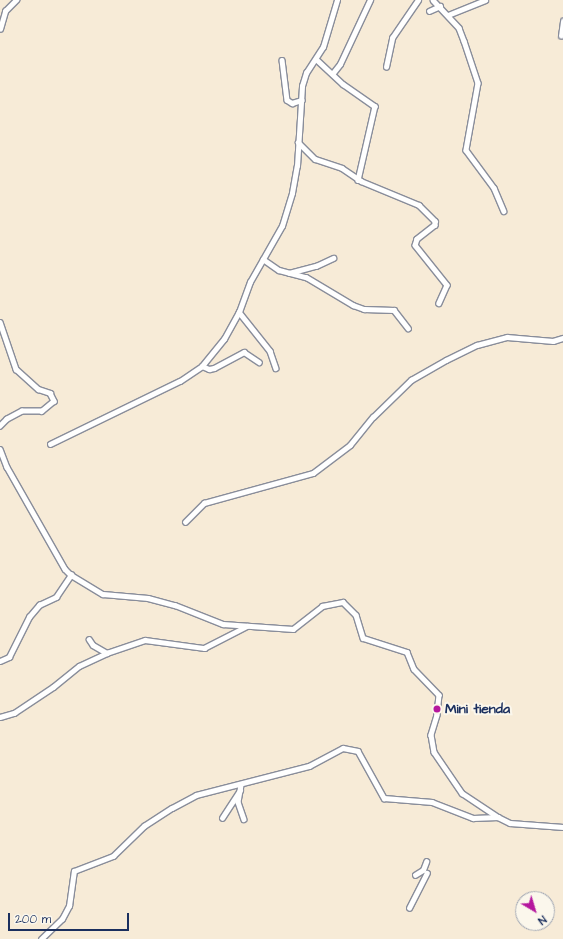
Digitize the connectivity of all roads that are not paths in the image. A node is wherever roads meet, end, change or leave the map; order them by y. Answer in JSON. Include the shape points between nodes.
{"nodes":[{"id":1,"x":16,"y":0,"type":"edge"},
{"id":2,"x":337,"y":0,"type":"edge"},
{"id":3,"x":370,"y":0,"type":"edge"},
{"id":4,"x":418,"y":0,"type":"edge"},
{"id":5,"x":433,"y":0,"type":"edge"},
{"id":6,"x":484,"y":0,"type":"edge"},
{"id":7,"x":440,"y":6,"type":"junction"},
{"id":8,"x":429,"y":11,"type":"dead end"},
{"id":9,"x":448,"y":15,"type":"junction"},
{"id":10,"x":563,"y":21,"type":"edge"},
{"id":11,"x":0,"y":29,"type":"edge"},
{"id":12,"x":462,"y":35,"type":"junction"},
{"id":13,"x":561,"y":36,"type":"dead end"},
{"id":14,"x":469,"y":37,"type":"dead end"},
{"id":15,"x":316,"y":59,"type":"junction"},
{"id":16,"x":282,"y":60,"type":"dead end"},
{"id":17,"x":386,"y":67,"type":"dead end"},
{"id":18,"x":333,"y":73,"type":"junction"},
{"id":19,"x":302,"y":100,"type":"junction"},
{"id":20,"x":298,"y":142,"type":"junction"},
{"id":21,"x":358,"y":180,"type":"junction"},
{"id":22,"x":504,"y":211,"type":"dead end"},
{"id":23,"x":333,"y":258,"type":"dead end"},
{"id":24,"x":263,"y":259,"type":"junction"},
{"id":25,"x":289,"y":273,"type":"junction"},
{"id":26,"x":440,"y":303,"type":"dead end"},
{"id":27,"x":239,"y":312,"type":"junction"},
{"id":28,"x":0,"y":322,"type":"edge"},
{"id":29,"x":408,"y":328,"type":"dead end"},
{"id":30,"x":563,"y":338,"type":"edge"},
{"id":31,"x":259,"y":362,"type":"dead end"},
{"id":32,"x":202,"y":366,"type":"junction"},
{"id":33,"x":276,"y":368,"type":"dead end"},
{"id":34,"x":0,"y":426,"type":"edge"},
{"id":35,"x":50,"y":444,"type":"dead end"},
{"id":36,"x":0,"y":449,"type":"edge"},
{"id":37,"x":185,"y":522,"type":"dead end"},
{"id":38,"x":71,"y":575,"type":"junction"},
{"id":39,"x":247,"y":626,"type":"junction"},
{"id":40,"x":89,"y":639,"type":"dead end"},
{"id":41,"x":107,"y":652,"type":"junction"},
{"id":42,"x":0,"y":661,"type":"edge"},
{"id":43,"x":0,"y":717,"type":"edge"},
{"id":44,"x":240,"y":788,"type":"junction"},
{"id":45,"x":498,"y":817,"type":"junction"},
{"id":46,"x":222,"y":818,"type":"dead end"},
{"id":47,"x":244,"y":819,"type":"dead end"},
{"id":48,"x":563,"y":827,"type":"edge"},
{"id":49,"x":426,"y":862,"type":"dead end"},
{"id":50,"x":427,"y":873,"type":"dead end"},
{"id":51,"x":415,"y":875,"type":"dead end"},
{"id":52,"x":409,"y":908,"type":"dead end"},
{"id":53,"x":41,"y":939,"type":"edge"}],
"edges":[{"from":1,"to":11,"type":"street","via":[[6,11]]},
{"from":2,"to":15,"type":"street","via":[[323,47]]},
{"from":3,"to":18,"type":"street","via":[[340,64]]},
{"from":4,"to":17,"type":"street","via":[[392,38]]},
{"from":5,"to":7,"type":"street"},
{"from":6,"to":9,"type":"street"},
{"from":7,"to":8,"type":"street"},
{"from":7,"to":9,"type":"street"},
{"from":9,"to":12,"type":"street"},
{"from":10,"to":13,"type":"street"},
{"from":12,"to":14,"type":"street"},
{"from":12,"to":22,"type":"street","via":[[478,83],[466,150],[494,188]]},
{"from":15,"to":18,"type":"street"},
{"from":15,"to":19,"type":"street","via":[[302,86]]},
{"from":16,"to":19,"type":"street","via":[[287,100],[292,103]]},
{"from":18,"to":21,"type":"street","via":[[343,84],[375,106]]},
{"from":19,"to":20,"type":"street"},
{"from":20,"to":21,"type":"street","via":[[315,159],[342,168]]},
{"from":20,"to":24,"type":"street","via":[[290,200],[282,226]]},
{"from":21,"to":26,"type":"street","via":[[419,205],[435,221],[434,226],[417,239],[415,245],[446,285]]},
{"from":23,"to":25,"type":"street","via":[[316,266]]},
{"from":24,"to":25,"type":"street","via":[[279,270]]},
{"from":24,"to":27,"type":"street","via":[[250,282]]},
{"from":25,"to":29,"type":"street","via":[[306,277],[364,309],[394,310]]},
{"from":27,"to":32,"type":"street","via":[[224,339]]},
{"from":27,"to":33,"type":"street","via":[[270,351]]},
{"from":28,"to":34,"type":"street","via":[[16,369],[38,389],[50,393],[54,401],[42,411],[22,411]]},
{"from":30,"to":37,"type":"street","via":[[553,340],[509,337],[477,345],[446,360],[413,378],[389,399],[350,445],[313,473],[204,503]]},
{"from":31,"to":32,"type":"street","via":[[244,352],[214,368]]},
{"from":32,"to":35,"type":"street","via":[[180,381]]},
{"from":36,"to":38,"type":"street","via":[[7,467],[65,569]]},
{"from":38,"to":39,"type":"street","via":[[103,594],[148,598],[175,605],[223,624]]},
{"from":38,"to":42,"type":"street","via":[[56,597],[41,604],[29,617],[10,657]]},
{"from":39,"to":41,"type":"street","via":[[204,648],[145,640]]},
{"from":39,"to":45,"type":"street","via":[[293,629],[322,606],[343,602],[356,615],[363,638],[407,652],[414,669],[439,695],[431,735],[434,752],[462,793]]},
{"from":40,"to":41,"type":"street","via":[[93,645]]},
{"from":41,"to":43,"type":"street","via":[[79,666],[14,713]]},
{"from":44,"to":45,"type":"street","via":[[304,768],[332,753],[350,749],[358,751],[384,798],[432,802],[473,818]]},
{"from":44,"to":46,"type":"street"},
{"from":44,"to":47,"type":"street","via":[[238,802]]},
{"from":44,"to":53,"type":"street","via":[[196,795],[144,826],[113,856],[74,871],[69,906],[62,919]]},
{"from":45,"to":48,"type":"street","via":[[510,823]]},
{"from":49,"to":51,"type":"street","via":[[423,870]]},
{"from":50,"to":52,"type":"street"}]}
